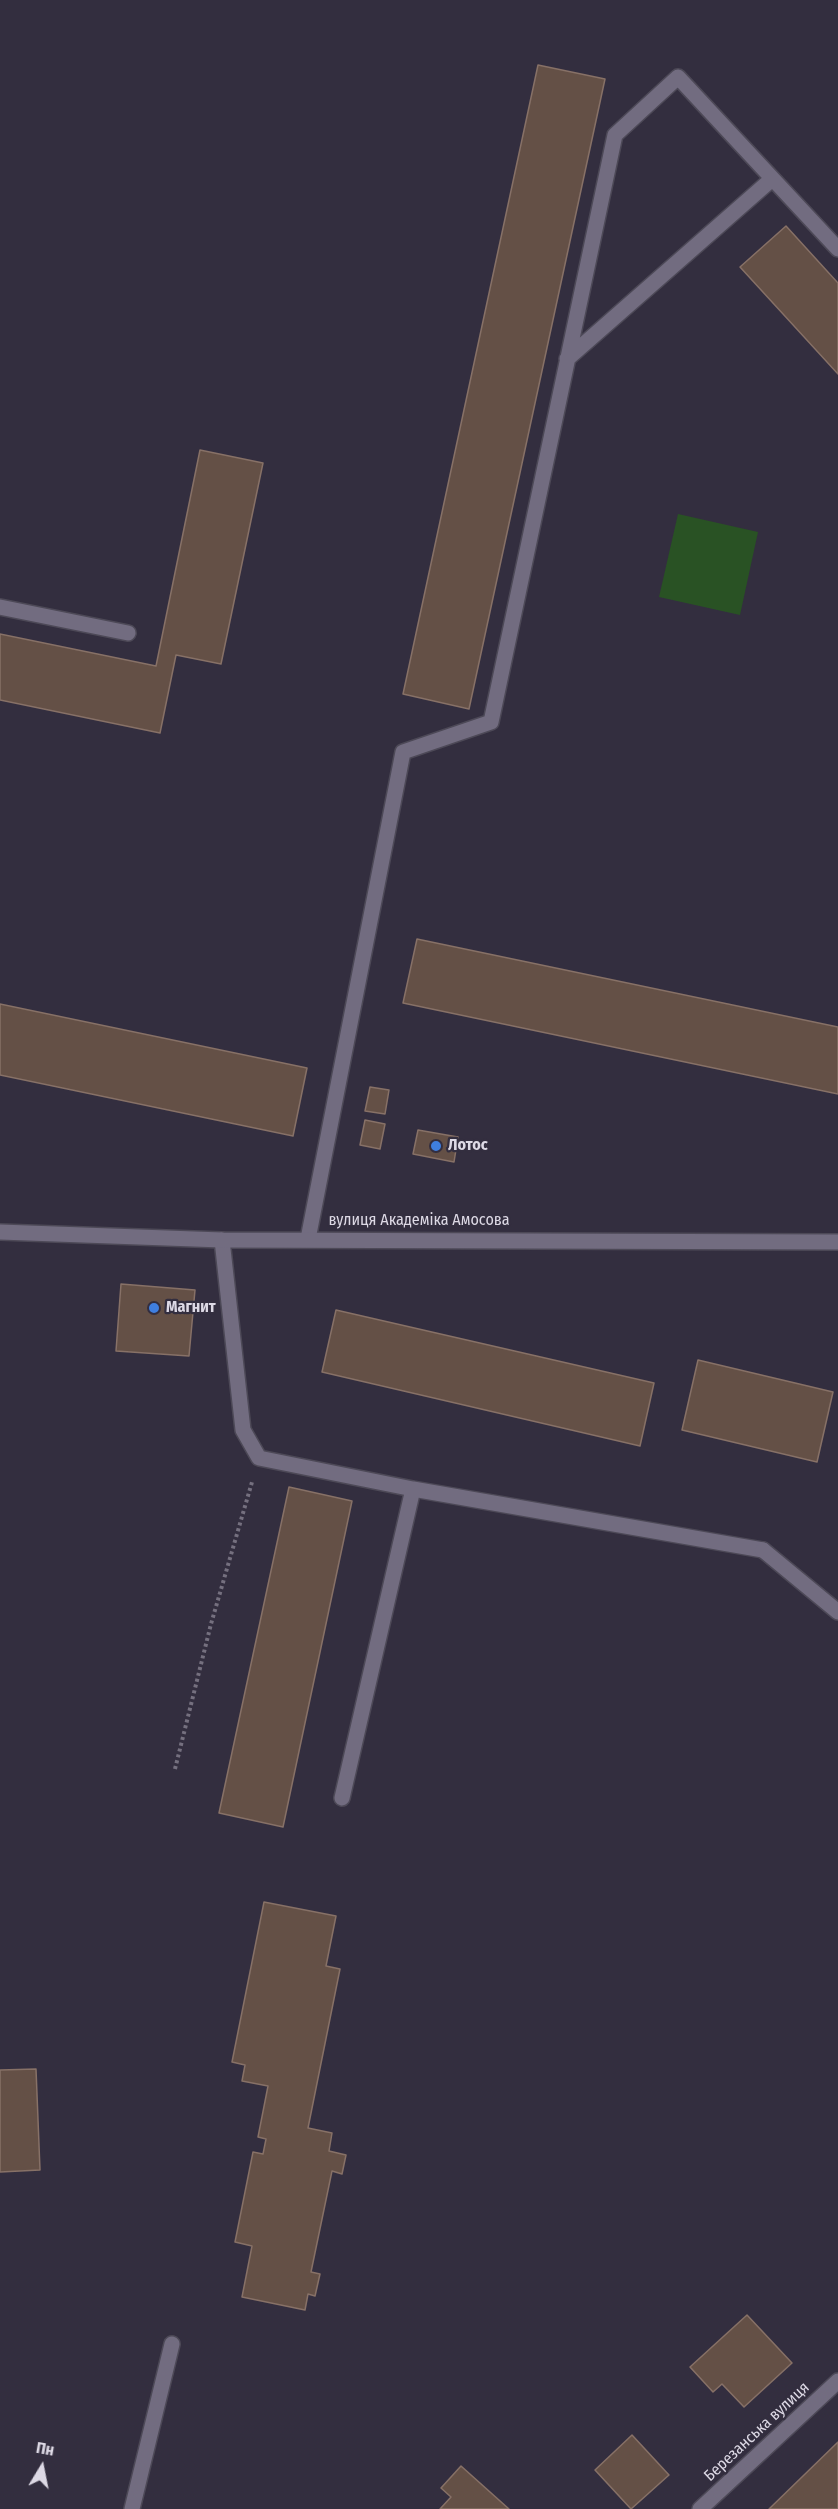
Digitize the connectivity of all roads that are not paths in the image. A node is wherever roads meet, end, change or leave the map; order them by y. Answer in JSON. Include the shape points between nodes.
{"nodes":[{"id":1,"x":772,"y":179,"type":"junction"},
{"id":2,"x":838,"y":249,"type":"edge"},
{"id":3,"x":567,"y":359,"type":"junction"},
{"id":4,"x":0,"y":607,"type":"edge"},
{"id":5,"x":128,"y":633,"type":"dead end"},
{"id":6,"x":0,"y":1232,"type":"edge"},
{"id":7,"x":308,"y":1239,"type":"junction"},
{"id":8,"x":222,"y":1240,"type":"junction"},
{"id":9,"x":838,"y":1242,"type":"edge"},
{"id":10,"x":413,"y":1489,"type":"junction"},
{"id":11,"x":838,"y":1612,"type":"edge"},
{"id":12,"x":342,"y":1798,"type":"dead end"},
{"id":13,"x":172,"y":2344,"type":"dead end"},
{"id":14,"x":838,"y":2381,"type":"edge"},
{"id":15,"x":132,"y":2509,"type":"edge"},
{"id":16,"x":700,"y":2509,"type":"edge"}],
"edges":[{"from":1,"to":2,"type":"street"},
{"from":1,"to":3,"type":"street"},
{"from":1,"to":3,"type":"street","via":[[678,77],[615,135]]},
{"from":3,"to":7,"type":"street","via":[[491,722],[403,752]]},
{"from":4,"to":5,"type":"street"},
{"from":6,"to":8,"type":"street","name":"вулиця Академіка Амосова"},
{"from":7,"to":8,"type":"street","name":"вулиця Академіка Амосова"},
{"from":7,"to":9,"type":"street","name":"вулиця Академіка Амосова"},
{"from":8,"to":10,"type":"street","via":[[243,1430],[259,1458]]},
{"from":10,"to":11,"type":"street","via":[[763,1550]]},
{"from":10,"to":12,"type":"street"},
{"from":13,"to":15,"type":"street"},
{"from":14,"to":16,"type":"street","name":"Березанська вулиця"}]}
